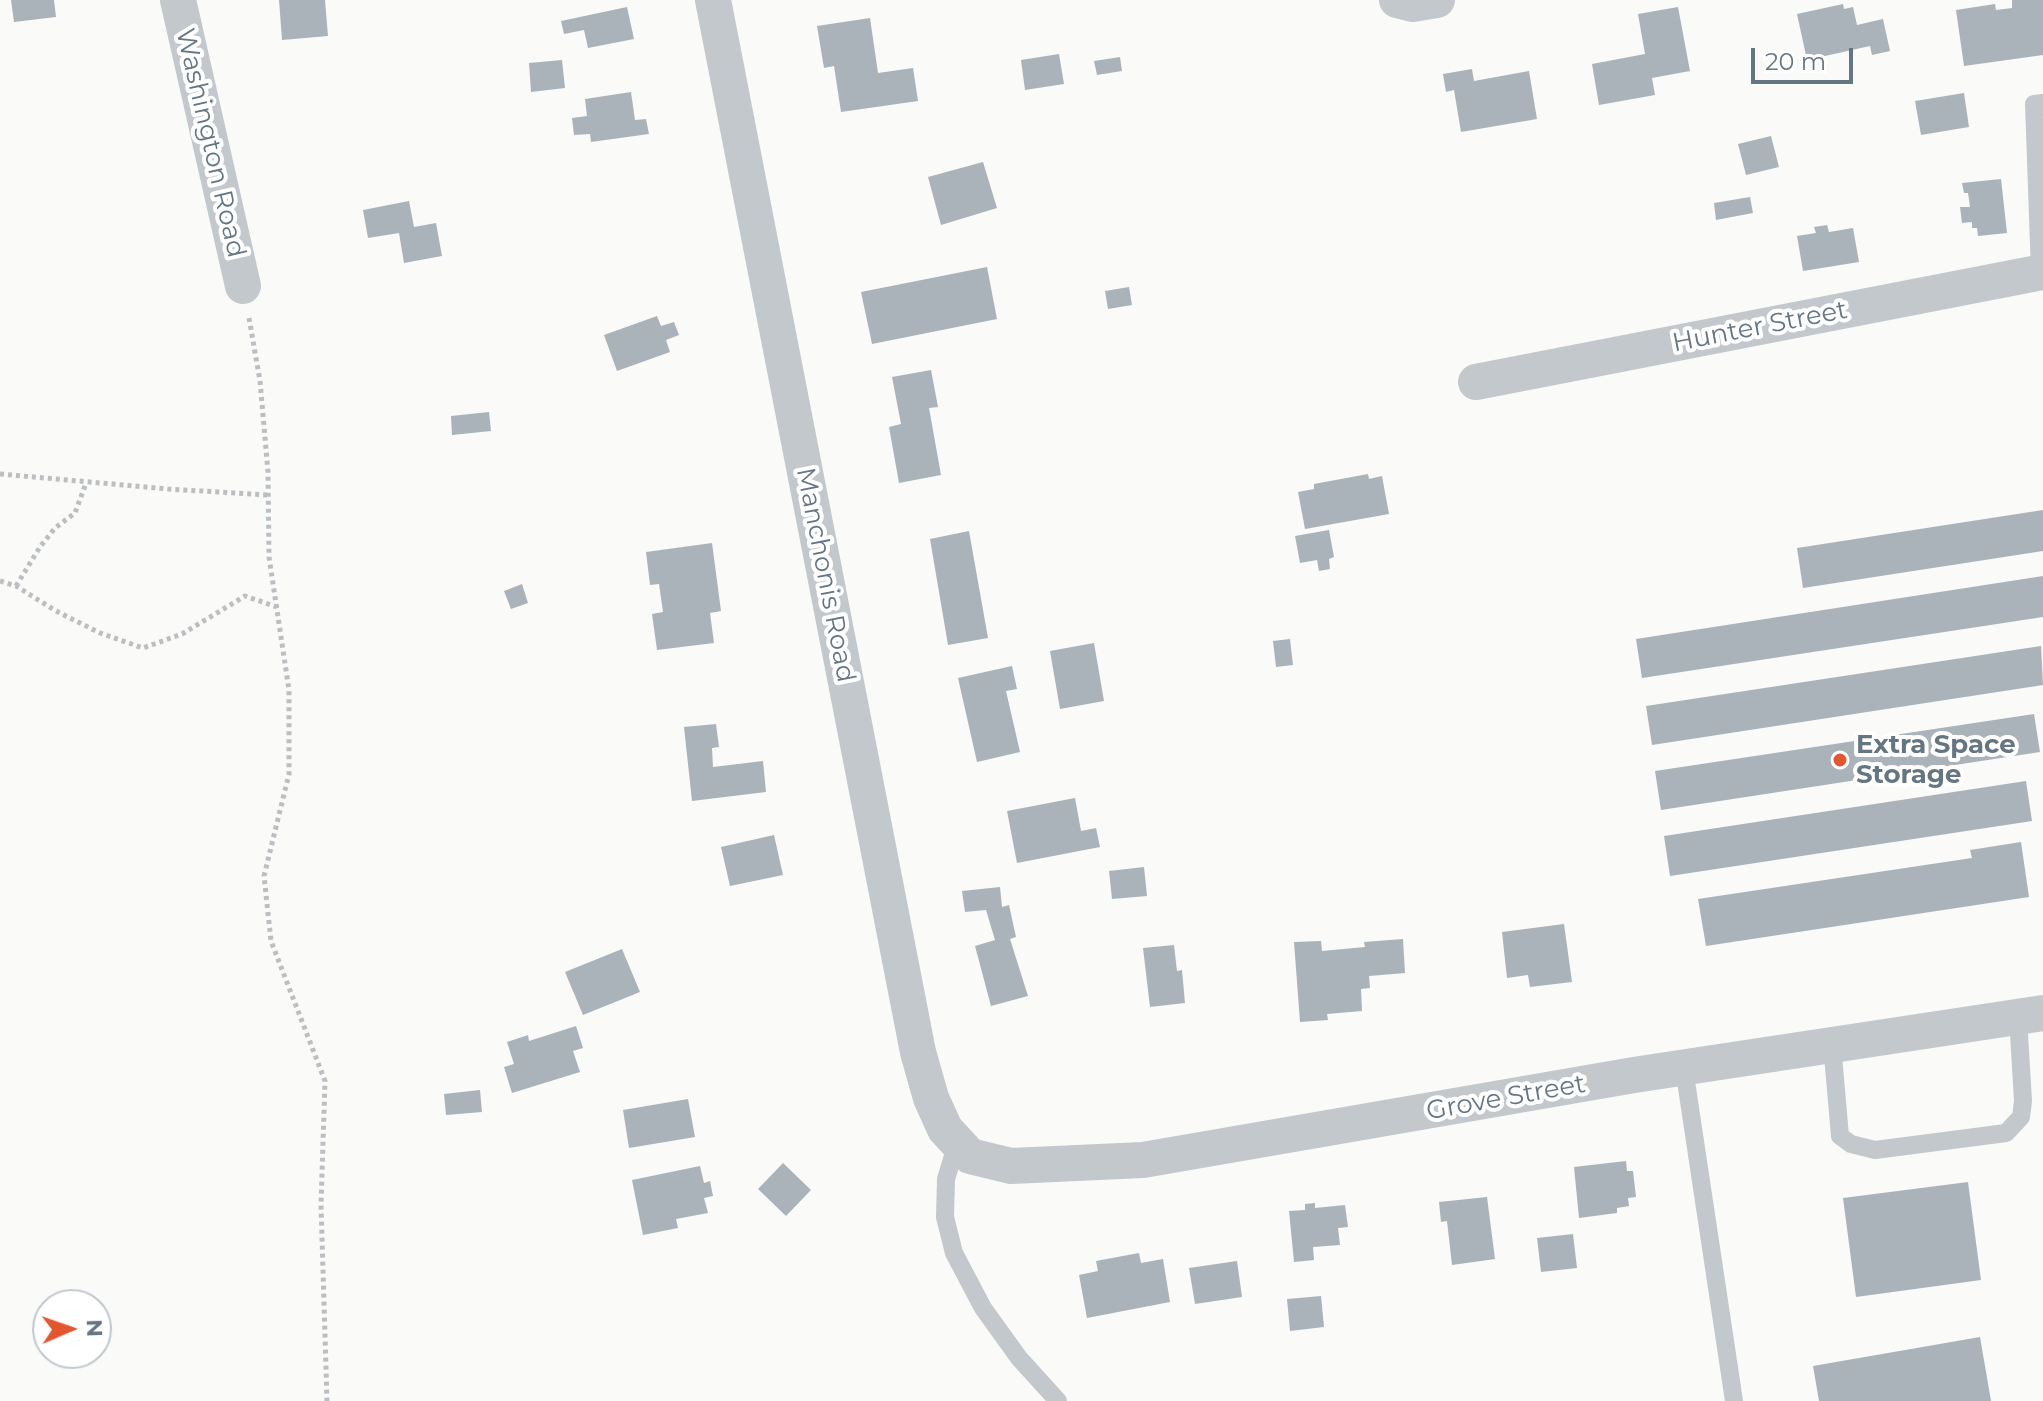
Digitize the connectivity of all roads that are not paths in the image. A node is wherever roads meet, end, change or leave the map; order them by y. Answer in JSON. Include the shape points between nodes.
{"nodes":[{"id":1,"x":178,"y":0,"type":"edge"},
{"id":2,"x":713,"y":0,"type":"edge"},
{"id":3,"x":2043,"y":103,"type":"edge"},
{"id":4,"x":2042,"y":272,"type":"edge"},
{"id":5,"x":243,"y":286,"type":"road end"},
{"id":6,"x":1476,"y":382,"type":"dead end"},
{"id":7,"x":2030,"y":1015,"type":"edge"},
{"id":8,"x":1832,"y":1044,"type":"junction"},
{"id":9,"x":1684,"y":1068,"type":"junction"},
{"id":10,"x":964,"y":1149,"type":"junction"},
{"id":11,"x":1058,"y":1401,"type":"edge"},
{"id":12,"x":1734,"y":1401,"type":"edge"}],
"edges":[{"from":1,"to":5,"type":"street","name":"Washington Road"},
{"from":2,"to":10,"type":"street","name":"Manchonis Road","via":[[918,1052],[945,1129]]},
{"from":3,"to":4,"type":"lane","via":[[2034,104]]},
{"from":4,"to":6,"type":"street","name":"Hunter Street"},
{"from":7,"to":8,"type":"street","name":"Grove Street"},
{"from":7,"to":8,"type":"lane","via":[[2021,1117],[2006,1133],[1875,1150],[1851,1144],[1840,1136]]},
{"from":8,"to":9,"type":"street","name":"Grove Street"},
{"from":9,"to":10,"type":"street","name":"Grove Street","via":[[1143,1160],[1011,1166]]},
{"from":9,"to":12,"type":"lane"},
{"from":10,"to":11,"type":"lane","via":[[946,1179],[945,1217],[954,1253],[992,1321]]}]}
